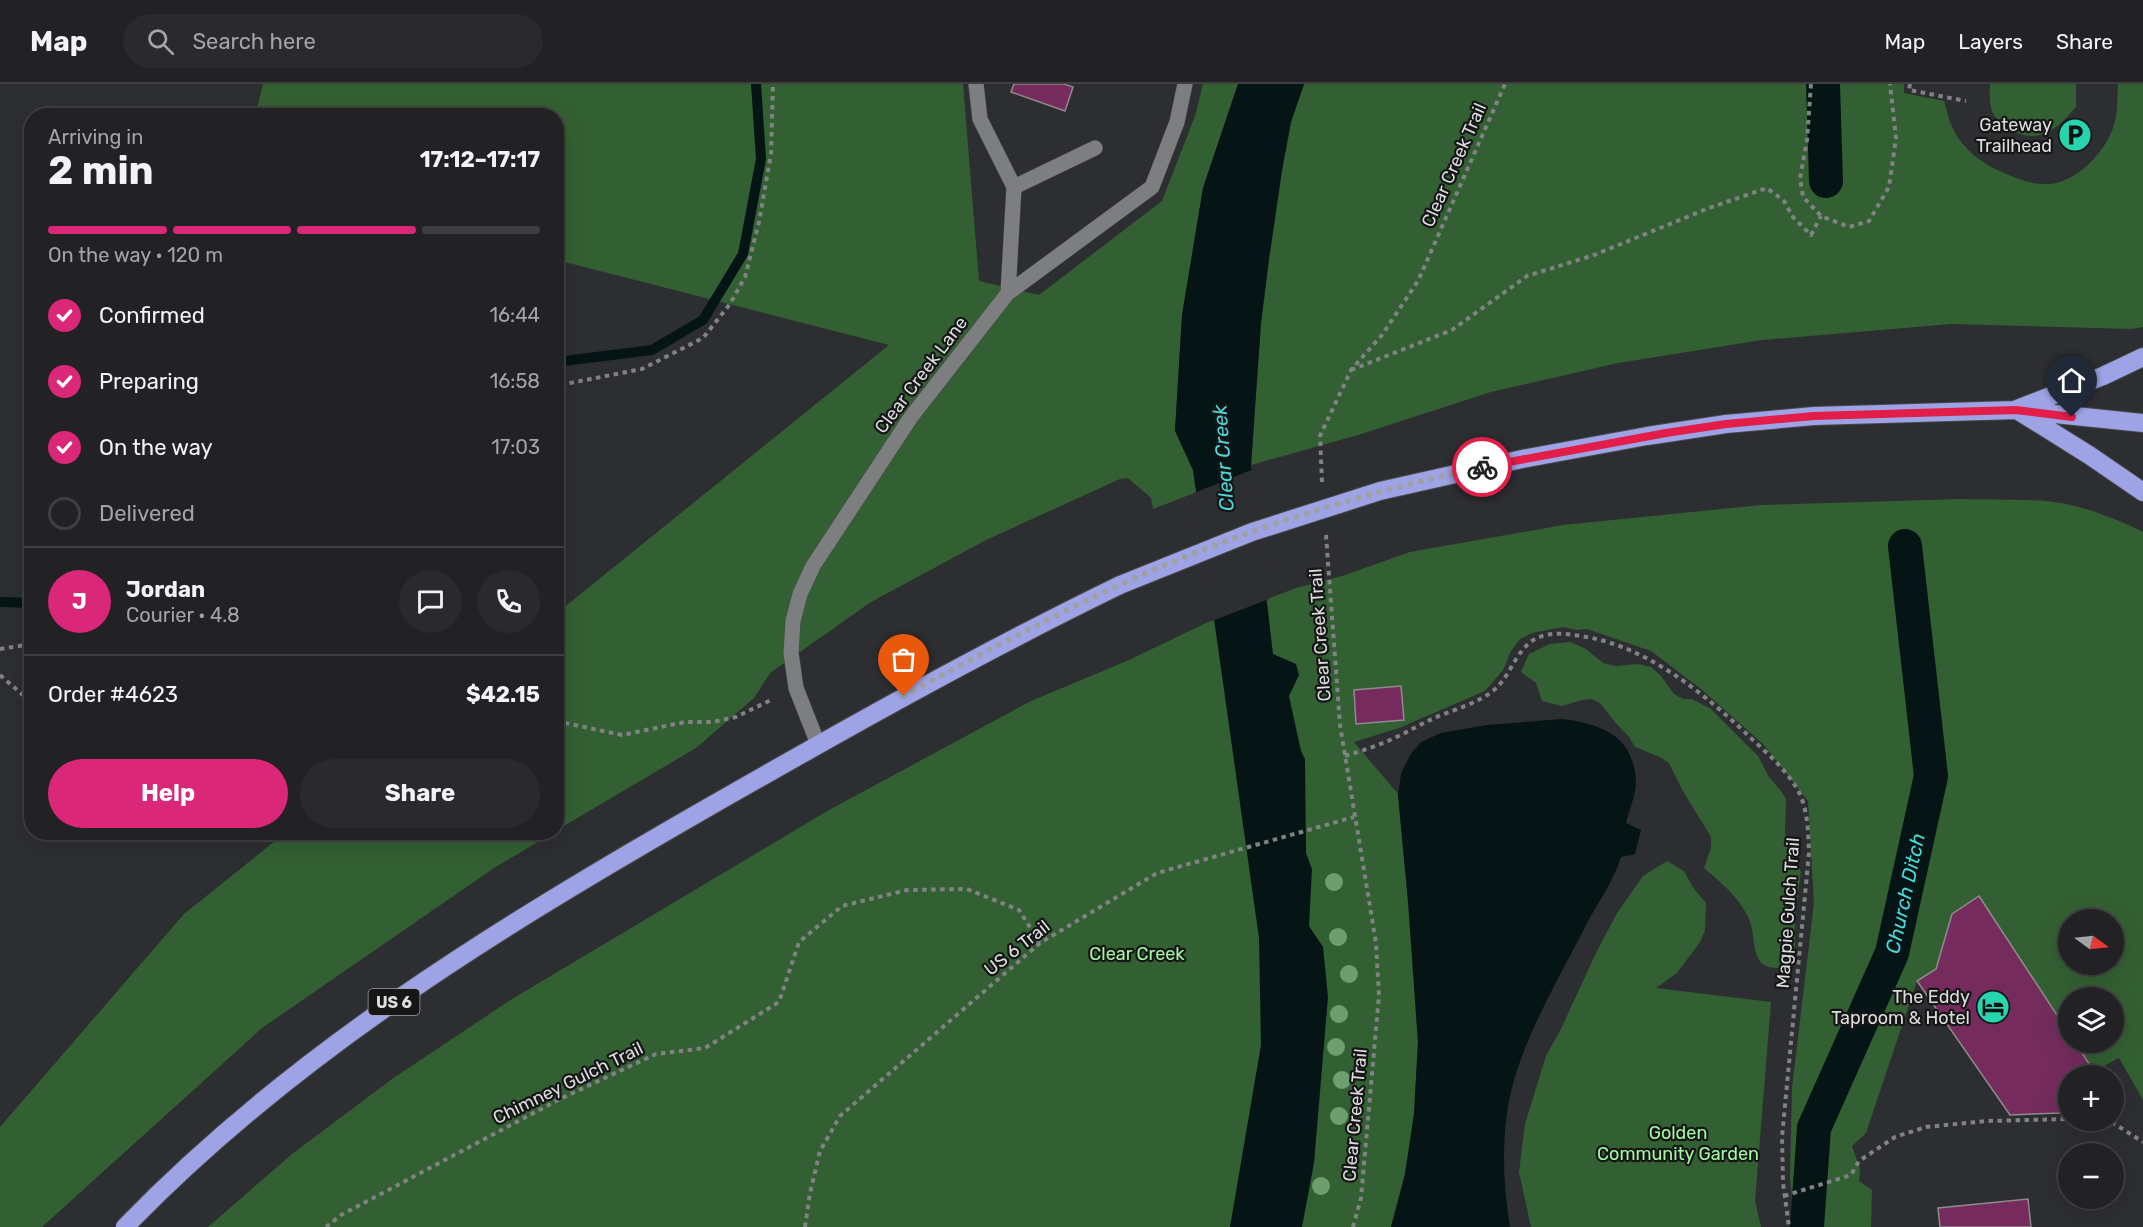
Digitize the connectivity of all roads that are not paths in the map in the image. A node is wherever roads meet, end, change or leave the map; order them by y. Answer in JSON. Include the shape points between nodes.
{"nodes":[{"id":1,"x":976,"y":84,"type":"edge"},
{"id":2,"x":1185,"y":84,"type":"edge"},
{"id":3,"x":1095,"y":148,"type":"dead end"},
{"id":4,"x":1014,"y":187,"type":"junction"},
{"id":5,"x":1008,"y":293,"type":"junction"},
{"id":6,"x":2143,"y":357,"type":"edge"},
{"id":7,"x":2016,"y":410,"type":"junction"},
{"id":8,"x":2143,"y":423,"type":"edge"},
{"id":9,"x":2143,"y":492,"type":"edge"},
{"id":10,"x":818,"y":744,"type":"junction"},
{"id":11,"x":126,"y":1227,"type":"edge"}],
"edges":[{"from":1,"to":4,"type":"street","via":[[980,119]]},
{"from":2,"to":5,"type":"street","name":"Clear Creek Lane","via":[[1177,122],[1152,187]]},
{"from":3,"to":4,"type":"street"},
{"from":4,"to":5,"type":"street"},
{"from":5,"to":10,"type":"street","name":"Clear Creek Lane","via":[[911,417],[813,566],[800,594],[791,652],[796,688]]},
{"from":6,"to":7,"type":"highway"},
{"from":7,"to":8,"type":"highway","number":"US 6"},
{"from":7,"to":9,"type":"highway"},
{"from":7,"to":10,"type":"highway","number":"US 6","bridge":true,"via":[[1848,414],[1726,424],[1522,459],[1380,491],[1242,536],[1120,585],[975,657]]},
{"from":10,"to":11,"type":"highway","number":"US 6","via":[[582,881],[390,1004],[239,1120]]}]}
